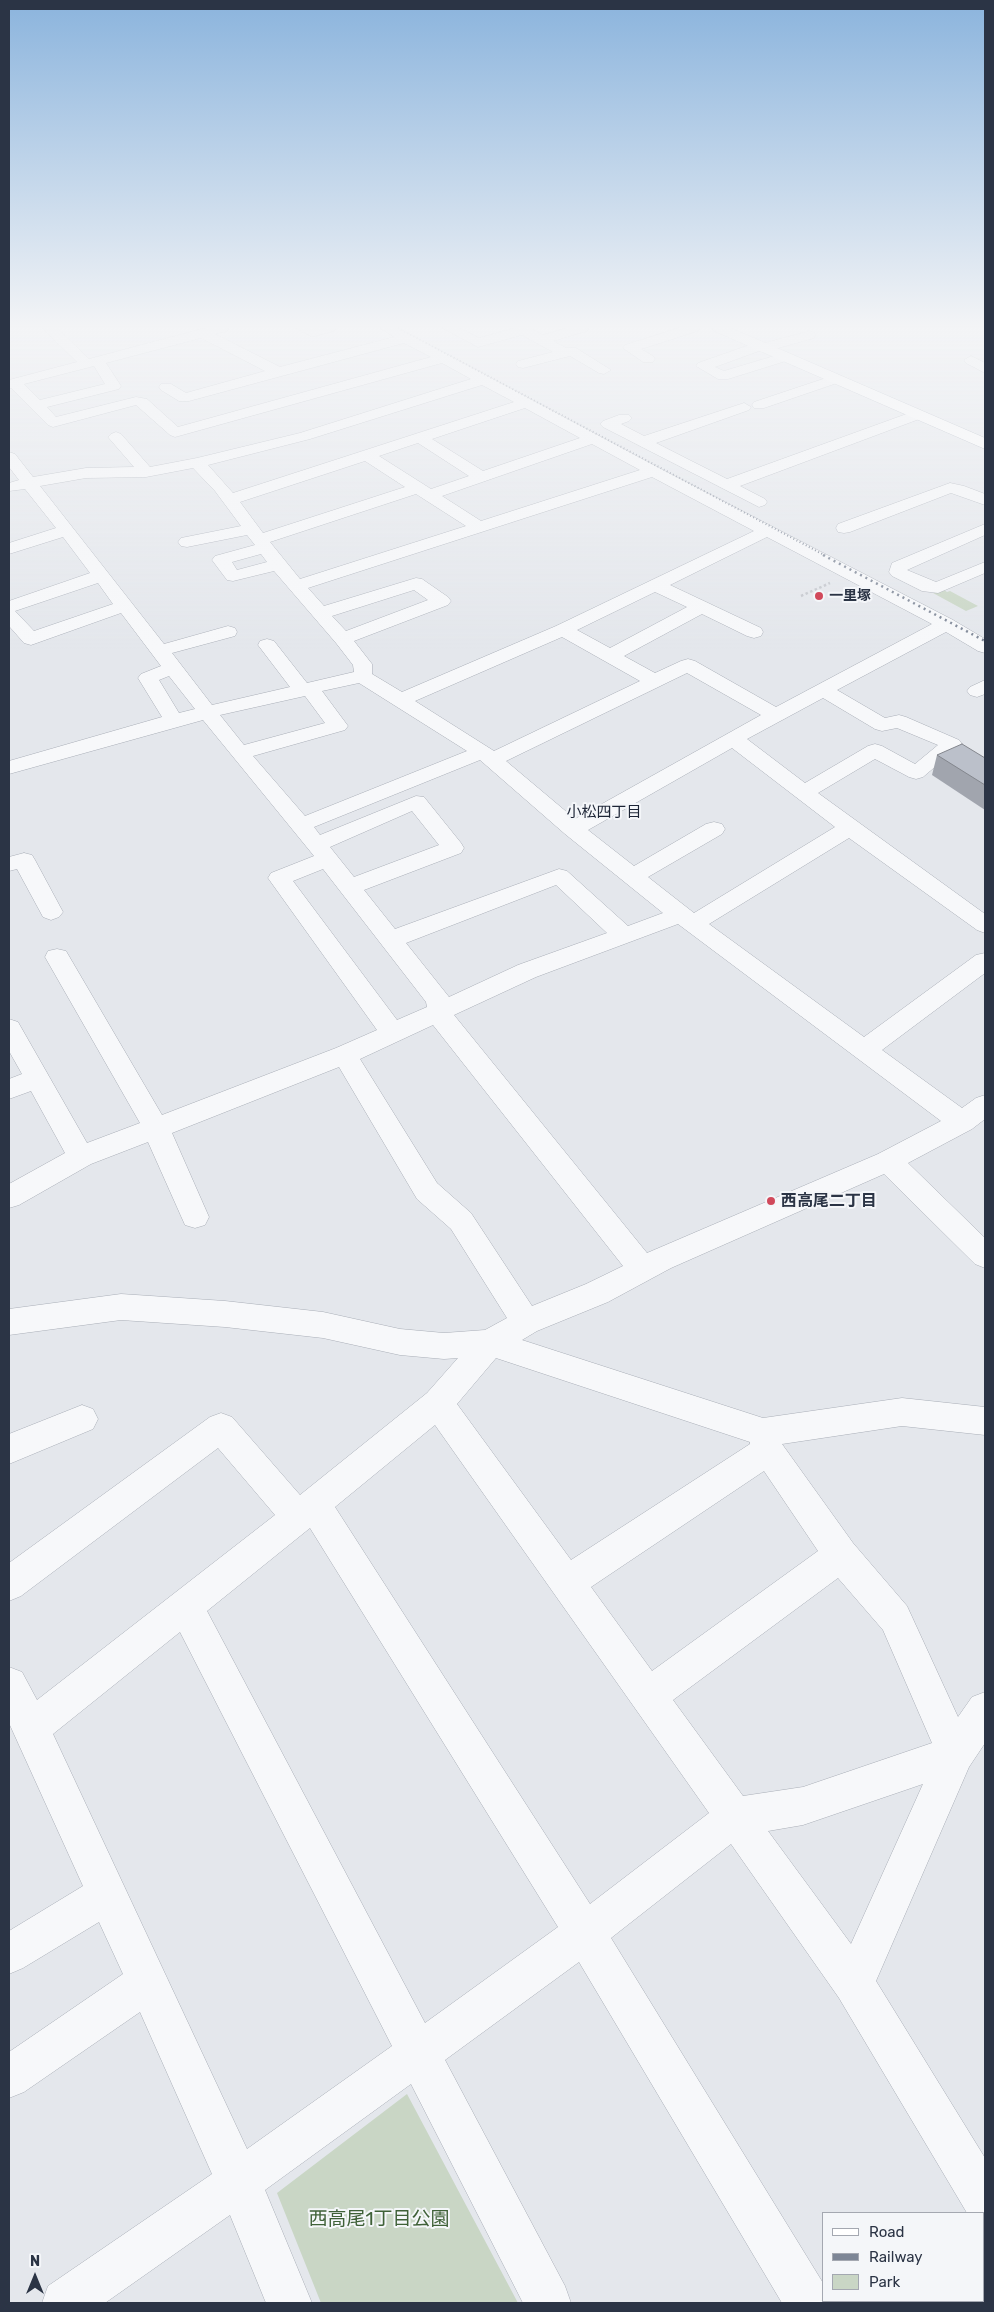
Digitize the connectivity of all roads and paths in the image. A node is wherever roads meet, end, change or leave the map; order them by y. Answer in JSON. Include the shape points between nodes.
{"nodes":[{"id":1,"x":305,"y":436,"type":"edge"},
{"id":2,"x":426,"y":436,"type":"edge"},
{"id":3,"x":587,"y":436,"type":"edge"},
{"id":4,"x":631,"y":436,"type":"edge"},
{"id":5,"x":660,"y":436,"type":"edge"},
{"id":6,"x":860,"y":436,"type":"edge"},
{"id":7,"x":966,"y":436,"type":"edge"},
{"id":8,"x":116,"y":437,"type":"dead end"},
{"id":9,"x":420,"y":438,"type":"junction"},
{"id":10,"x":593,"y":439,"type":"junction"},
{"id":11,"x":643,"y":442,"type":"junction"},
{"id":12,"x":985,"y":444,"type":"edge"},
{"id":13,"x":366,"y":455,"type":"junction"},
{"id":14,"x":10,"y":462,"type":"edge"},
{"id":15,"x":198,"y":463,"type":"junction"},
{"id":16,"x":653,"y":471,"type":"junction"},
{"id":17,"x":146,"y":472,"type":"junction"},
{"id":18,"x":481,"y":477,"type":"junction"},
{"id":19,"x":27,"y":482,"type":"junction"},
{"id":20,"x":727,"y":485,"type":"junction"},
{"id":21,"x":9,"y":489,"type":"edge"},
{"id":22,"x":423,"y":492,"type":"junction"},
{"id":23,"x":229,"y":500,"type":"junction"},
{"id":24,"x":985,"y":500,"type":"edge"},
{"id":25,"x":759,"y":502,"type":"dead end"},
{"id":26,"x":479,"y":527,"type":"junction"},
{"id":27,"x":844,"y":528,"type":"dead end"},
{"id":28,"x":985,"y":529,"type":"edge"},
{"id":29,"x":767,"y":530,"type":"junction"},
{"id":30,"x":65,"y":531,"type":"junction"},
{"id":31,"x":259,"y":539,"type":"junction"},
{"id":32,"x":188,"y":542,"type":"dead end"},
{"id":33,"x":9,"y":549,"type":"edge"},
{"id":34,"x":88,"y":560,"type":"junction"},
{"id":35,"x":278,"y":565,"type":"junction"},
{"id":36,"x":70,"y":566,"type":"dead end"},
{"id":37,"x":985,"y":567,"type":"edge"},
{"id":38,"x":851,"y":574,"type":"junction"},
{"id":39,"x":100,"y":576,"type":"junction"},
{"id":40,"x":655,"y":585,"type":"junction"},
{"id":41,"x":296,"y":586,"type":"junction"},
{"id":42,"x":801,"y":596,"type":"dead end"},
{"id":43,"x":124,"y":606,"type":"junction"},
{"id":44,"x":9,"y":607,"type":"edge"},
{"id":45,"x":701,"y":607,"type":"junction"},
{"id":46,"x":322,"y":614,"type":"junction"},
{"id":47,"x":9,"y":615,"type":"edge"},
{"id":48,"x":946,"y":624,"type":"junction"},
{"id":49,"x":563,"y":630,"type":"junction"},
{"id":50,"x":228,"y":632,"type":"dead end"},
{"id":51,"x":754,"y":632,"type":"dead end"},
{"id":52,"x":343,"y":639,"type":"junction"},
{"id":53,"x":267,"y":645,"type":"dead end"},
{"id":54,"x":985,"y":647,"type":"edge"},
{"id":55,"x":159,"y":651,"type":"junction"},
{"id":56,"x":610,"y":656,"type":"junction"},
{"id":57,"x":172,"y":668,"type":"junction"},
{"id":58,"x":362,"y":676,"type":"junction"},
{"id":59,"x":654,"y":682,"type":"junction"},
{"id":60,"x":306,"y":689,"type":"junction"},
{"id":61,"x":823,"y":690,"type":"junction"},
{"id":62,"x":401,"y":700,"type":"junction"},
{"id":63,"x":207,"y":713,"type":"junction"},
{"id":64,"x":776,"y":715,"type":"junction"},
{"id":65,"x":174,"y":721,"type":"junction"},
{"id":66,"x":735,"y":740,"type":"junction"},
{"id":67,"x":238,"y":753,"type":"junction"},
{"id":68,"x":488,"y":756,"type":"junction"},
{"id":69,"x":9,"y":768,"type":"edge"},
{"id":70,"x":804,"y":793,"type":"junction"},
{"id":71,"x":301,"y":825,"type":"junction"},
{"id":72,"x":849,"y":827,"type":"junction"},
{"id":73,"x":573,"y":829,"type":"junction"},
{"id":74,"x":714,"y":829,"type":"dead end"},
{"id":75,"x":322,"y":852,"type":"junction"},
{"id":76,"x":9,"y":864,"type":"edge"},
{"id":77,"x":632,"y":877,"type":"junction"},
{"id":78,"x":350,"y":887,"type":"junction"},
{"id":79,"x":51,"y":912,"type":"dead end"},
{"id":80,"x":687,"y":920,"type":"junction"},
{"id":81,"x":985,"y":925,"type":"edge"},
{"id":82,"x":624,"y":935,"type":"junction"},
{"id":83,"x":390,"y":940,"type":"junction"},
{"id":84,"x":57,"y":956,"type":"dead end"},
{"id":85,"x":985,"y":962,"type":"edge"},
{"id":86,"x":440,"y":1010,"type":"junction"},
{"id":87,"x":9,"y":1028,"type":"edge"},
{"id":88,"x":393,"y":1033,"type":"junction"},
{"id":89,"x":865,"y":1049,"type":"junction"},
{"id":90,"x":345,"y":1055,"type":"junction"},
{"id":91,"x":37,"y":1078,"type":"junction"},
{"id":92,"x":9,"y":1089,"type":"edge"},
{"id":93,"x":985,"y":1105,"type":"edge"},
{"id":94,"x":962,"y":1122,"type":"junction"},
{"id":95,"x":156,"y":1128,"type":"junction"},
{"id":96,"x":81,"y":1157,"type":"junction"},
{"id":97,"x":888,"y":1161,"type":"junction"},
{"id":98,"x":9,"y":1198,"type":"edge"},
{"id":99,"x":195,"y":1217,"type":"dead end"},
{"id":100,"x":985,"y":1256,"type":"edge"},
{"id":101,"x":642,"y":1270,"type":"junction"},
{"id":102,"x":9,"y":1322,"type":"edge"},
{"id":103,"x":526,"y":1322,"type":"junction"},
{"id":104,"x":490,"y":1343,"type":"junction"},
{"id":105,"x":438,"y":1403,"type":"junction"},
{"id":106,"x":82,"y":1419,"type":"dead end"},
{"id":107,"x":985,"y":1421,"type":"edge"},
{"id":108,"x":765,"y":1441,"type":"junction"},
{"id":109,"x":9,"y":1449,"type":"edge"},
{"id":110,"x":306,"y":1510,"type":"junction"},
{"id":111,"x":841,"y":1554,"type":"junction"},
{"id":112,"x":567,"y":1583,"type":"junction"},
{"id":113,"x":9,"y":1584,"type":"edge"},
{"id":114,"x":185,"y":1605,"type":"junction"},
{"id":115,"x":9,"y":1685,"type":"edge"},
{"id":116,"x":648,"y":1696,"type":"junction"},
{"id":117,"x":985,"y":1710,"type":"edge"},
{"id":118,"x":30,"y":1728,"type":"junction"},
{"id":119,"x":956,"y":1754,"type":"junction"},
{"id":120,"x":735,"y":1817,"type":"junction"},
{"id":121,"x":106,"y":1894,"type":"junction"},
{"id":122,"x":585,"y":1933,"type":"junction"},
{"id":123,"x":9,"y":1954,"type":"edge"},
{"id":124,"x":147,"y":1982,"type":"junction"},
{"id":125,"x":854,"y":1983,"type":"junction"},
{"id":126,"x":419,"y":2052,"type":"junction"},
{"id":127,"x":9,"y":2077,"type":"edge"},
{"id":128,"x":240,"y":2182,"type":"junction"},
{"id":129,"x":985,"y":2200,"type":"edge"},
{"id":130,"x":65,"y":2303,"type":"edge"},
{"id":131,"x":290,"y":2303,"type":"edge"},
{"id":132,"x":548,"y":2303,"type":"edge"},
{"id":133,"x":808,"y":2303,"type":"edge"}],
"edges":[{"from":1,"to":15,"type":"street"},
{"from":2,"to":9,"type":"street"},
{"from":3,"to":10,"type":"street"},
{"from":4,"to":11,"type":"street"},
{"from":5,"to":11,"type":"street"},
{"from":6,"to":20,"type":"street"},
{"from":7,"to":12,"type":"main road"},
{"from":8,"to":17,"type":"street"},
{"from":9,"to":13,"type":"street"},
{"from":9,"to":18,"type":"street"},
{"from":10,"to":16,"type":"street"},
{"from":10,"to":18,"type":"street"},
{"from":11,"to":20,"type":"street"},
{"from":13,"to":22,"type":"street"},
{"from":13,"to":23,"type":"street"},
{"from":14,"to":19,"type":"street"},
{"from":15,"to":17,"type":"street"},
{"from":15,"to":23,"type":"street"},
{"from":16,"to":26,"type":"street"},
{"from":16,"to":29,"type":"street"},
{"from":17,"to":19,"type":"street","via":[[86,473]]},
{"from":18,"to":22,"type":"street"},
{"from":19,"to":21,"type":"street"},
{"from":19,"to":30,"type":"street"},
{"from":20,"to":25,"type":"street"},
{"from":22,"to":26,"type":"street"},
{"from":22,"to":31,"type":"street"},
{"from":23,"to":31,"type":"street"},
{"from":24,"to":27,"type":"street","via":[[950,488]]},
{"from":26,"to":41,"type":"street"},
{"from":28,"to":37,"type":"street","via":[[898,567],[898,572],[928,587],[938,588]]},
{"from":29,"to":38,"type":"street"},
{"from":29,"to":40,"type":"street"},
{"from":30,"to":33,"type":"street"},
{"from":30,"to":34,"type":"street"},
{"from":31,"to":32,"type":"street"},
{"from":31,"to":35,"type":"street"},
{"from":31,"to":35,"type":"street","via":[[221,560],[233,576]]},
{"from":34,"to":36,"type":"street"},
{"from":34,"to":39,"type":"street"},
{"from":35,"to":41,"type":"street"},
{"from":38,"to":42,"type":"path"},
{"from":38,"to":48,"type":"street"},
{"from":39,"to":43,"type":"street"},
{"from":39,"to":44,"type":"street"},
{"from":40,"to":45,"type":"street"},
{"from":40,"to":49,"type":"street"},
{"from":41,"to":46,"type":"street"},
{"from":43,"to":47,"type":"street","via":[[31,639]]},
{"from":43,"to":55,"type":"street"},
{"from":45,"to":51,"type":"street"},
{"from":45,"to":56,"type":"street"},
{"from":46,"to":52,"type":"street"},
{"from":46,"to":52,"type":"street","via":[[416,583],[442,601]]},
{"from":48,"to":54,"type":"street"},
{"from":48,"to":61,"type":"street"},
{"from":49,"to":56,"type":"street"},
{"from":49,"to":62,"type":"street"},
{"from":50,"to":55,"type":"street"},
{"from":52,"to":58,"type":"street","via":[[362,664]]},
{"from":53,"to":60,"type":"street"},
{"from":55,"to":57,"type":"street"},
{"from":56,"to":59,"type":"street"},
{"from":57,"to":63,"type":"street"},
{"from":57,"to":65,"type":"street","via":[[148,678]]},
{"from":58,"to":60,"type":"street"},
{"from":58,"to":62,"type":"street"},
{"from":59,"to":64,"type":"street","via":[[688,665]]},
{"from":59,"to":68,"type":"street"},
{"from":60,"to":63,"type":"street"},
{"from":60,"to":67,"type":"street","via":[[338,726]]},
{"from":61,"to":64,"type":"street"},
{"from":61,"to":70,"type":"street","via":[[882,725],[899,721],[952,744],[916,773],[874,750]]},
{"from":62,"to":68,"type":"street"},
{"from":63,"to":65,"type":"street"},
{"from":63,"to":67,"type":"street"},
{"from":64,"to":66,"type":"street"},
{"from":65,"to":69,"type":"street"},
{"from":66,"to":70,"type":"street"},
{"from":66,"to":73,"type":"street"},
{"from":67,"to":71,"type":"street"},
{"from":68,"to":71,"type":"street"},
{"from":68,"to":73,"type":"street"},
{"from":70,"to":72,"type":"street"},
{"from":71,"to":75,"type":"street"},
{"from":72,"to":80,"type":"street"},
{"from":72,"to":81,"type":"street"},
{"from":73,"to":77,"type":"street"},
{"from":74,"to":77,"type":"street"},
{"from":75,"to":78,"type":"street"},
{"from":75,"to":78,"type":"street","via":[[416,802],[453,848]]},
{"from":75,"to":88,"type":"street","via":[[279,878]]},
{"from":76,"to":79,"type":"street","via":[[24,860]]},
{"from":77,"to":80,"type":"street"},
{"from":78,"to":83,"type":"street"},
{"from":80,"to":82,"type":"street"},
{"from":80,"to":89,"type":"street"},
{"from":82,"to":83,"type":"street","via":[[559,876]]},
{"from":82,"to":86,"type":"street","via":[[527,971]]},
{"from":83,"to":86,"type":"street","via":[[438,1000]]},
{"from":84,"to":95,"type":"street"},
{"from":85,"to":89,"type":"street"},
{"from":86,"to":88,"type":"street"},
{"from":86,"to":101,"type":"street","via":[[442,1018]]},
{"from":87,"to":91,"type":"street"},
{"from":88,"to":90,"type":"street"},
{"from":89,"to":94,"type":"street"},
{"from":90,"to":95,"type":"street"},
{"from":90,"to":103,"type":"street","via":[[427,1191],[460,1221]]},
{"from":91,"to":92,"type":"street"},
{"from":91,"to":96,"type":"street"},
{"from":93,"to":94,"type":"street"},
{"from":94,"to":97,"type":"street"},
{"from":95,"to":96,"type":"street"},
{"from":95,"to":99,"type":"street"},
{"from":96,"to":98,"type":"street"},
{"from":97,"to":100,"type":"street"},
{"from":97,"to":101,"type":"street"},
{"from":101,"to":103,"type":"street","via":[[597,1293]]},
{"from":102,"to":104,"type":"street","via":[[121,1308],[225,1314],[313,1324],[400,1342],[444,1346]]},
{"from":103,"to":104,"type":"street"},
{"from":104,"to":105,"type":"street"},
{"from":104,"to":108,"type":"street"},
{"from":105,"to":110,"type":"street"},
{"from":105,"to":112,"type":"street"},
{"from":106,"to":109,"type":"street"},
{"from":107,"to":108,"type":"street","via":[[902,1412]]},
{"from":108,"to":111,"type":"street"},
{"from":108,"to":112,"type":"street"},
{"from":110,"to":113,"type":"street","via":[[221,1427]]},
{"from":110,"to":114,"type":"street"},
{"from":110,"to":122,"type":"street"},
{"from":111,"to":116,"type":"street"},
{"from":111,"to":119,"type":"street","via":[[895,1618]]},
{"from":112,"to":116,"type":"street"},
{"from":114,"to":118,"type":"street"},
{"from":114,"to":126,"type":"street"},
{"from":115,"to":118,"type":"street"},
{"from":116,"to":120,"type":"street"},
{"from":117,"to":119,"type":"street"},
{"from":118,"to":121,"type":"street"},
{"from":119,"to":120,"type":"street","via":[[803,1806]]},
{"from":119,"to":125,"type":"street"},
{"from":120,"to":122,"type":"street"},
{"from":120,"to":125,"type":"street"},
{"from":121,"to":123,"type":"street"},
{"from":121,"to":124,"type":"street"},
{"from":122,"to":126,"type":"street"},
{"from":122,"to":133,"type":"street"},
{"from":124,"to":127,"type":"street"},
{"from":124,"to":128,"type":"street"},
{"from":125,"to":129,"type":"street"},
{"from":126,"to":128,"type":"street"},
{"from":126,"to":132,"type":"street"},
{"from":128,"to":130,"type":"street"},
{"from":128,"to":131,"type":"street"}]}
